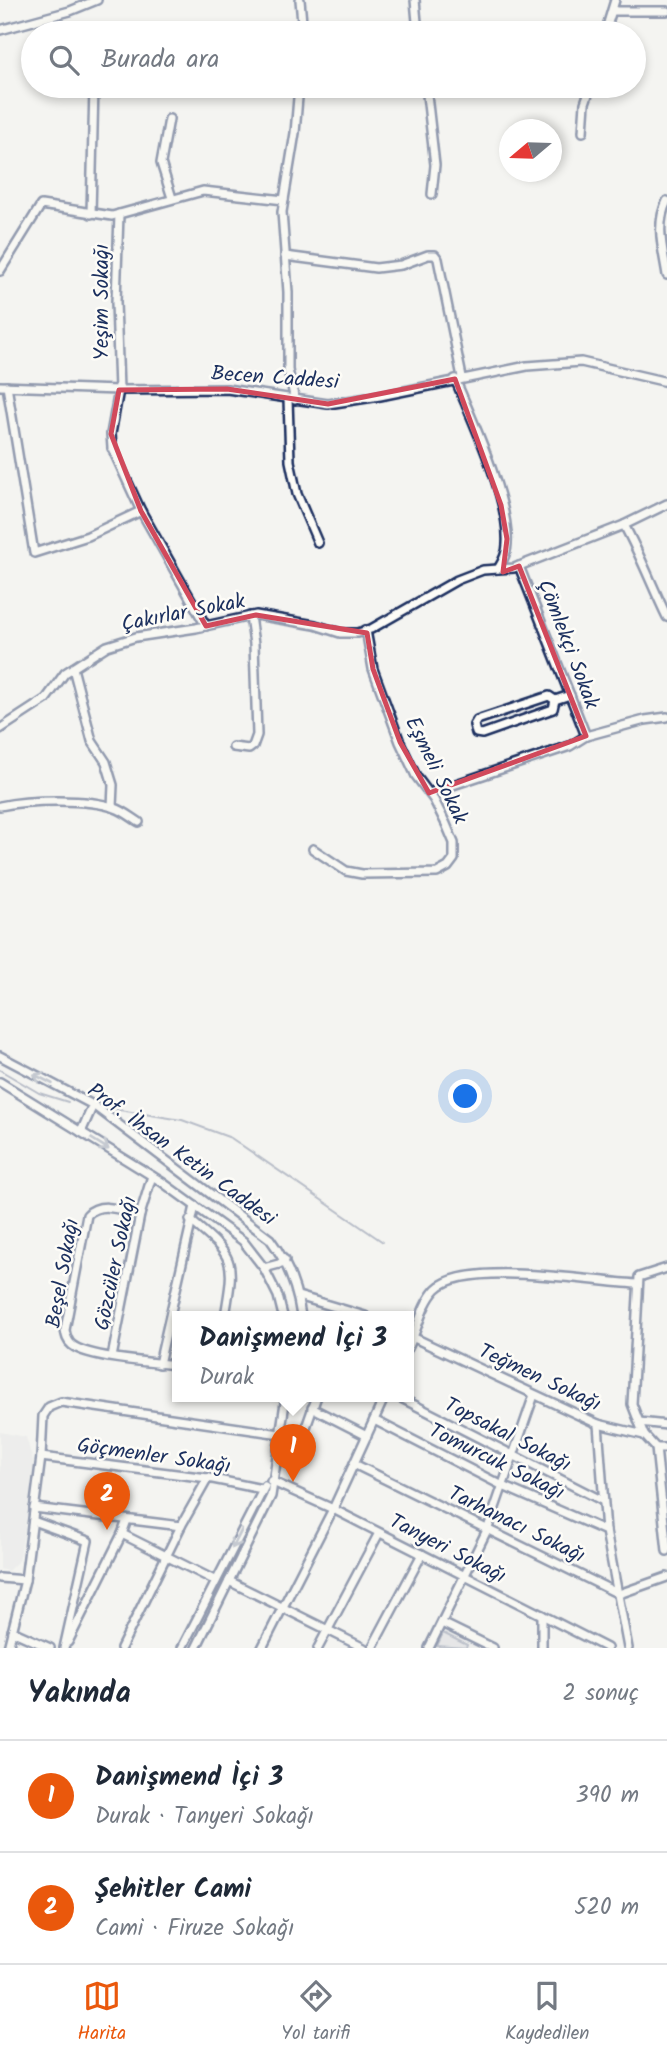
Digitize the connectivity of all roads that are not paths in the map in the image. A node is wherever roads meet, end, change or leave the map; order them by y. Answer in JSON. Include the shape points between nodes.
{"nodes":[{"id":1,"x":97,"y":0,"type":"edge"},
{"id":2,"x":300,"y":0,"type":"edge"},
{"id":3,"x":415,"y":0,"type":"edge"},
{"id":4,"x":615,"y":0,"type":"edge"},
{"id":5,"x":613,"y":11,"type":"junction"},
{"id":6,"x":667,"y":11,"type":"edge"},
{"id":7,"x":33,"y":21,"type":"edge"},
{"id":8,"x":302,"y":21,"type":"edge"},
{"id":9,"x":417,"y":21,"type":"edge"},
{"id":10,"x":609,"y":21,"type":"edge"},
{"id":11,"x":21,"y":24,"type":"edge"},
{"id":12,"x":0,"y":30,"type":"edge"},
{"id":13,"x":94,"y":98,"type":"edge"},
{"id":14,"x":298,"y":98,"type":"edge"},
{"id":15,"x":427,"y":98,"type":"edge"},
{"id":16,"x":587,"y":98,"type":"edge"},
{"id":17,"x":169,"y":119,"type":"dead end"},
{"id":18,"x":583,"y":132,"type":"dead end"},
{"id":19,"x":432,"y":194,"type":"dead end"},
{"id":20,"x":172,"y":198,"type":"junction"},
{"id":21,"x":284,"y":200,"type":"junction"},
{"id":22,"x":667,"y":201,"type":"edge"},
{"id":23,"x":91,"y":214,"type":"junction"},
{"id":24,"x":119,"y":214,"type":"junction"},
{"id":25,"x":285,"y":256,"type":"junction"},
{"id":26,"x":0,"y":271,"type":"edge"},
{"id":27,"x":667,"y":275,"type":"edge"},
{"id":28,"x":458,"y":378,"type":"junction"},
{"id":29,"x":667,"y":381,"type":"edge"},
{"id":30,"x":4,"y":386,"type":"edge"},
{"id":31,"x":119,"y":390,"type":"junction"},
{"id":32,"x":291,"y":400,"type":"junction"},
{"id":33,"x":667,"y":504,"type":"edge"},
{"id":34,"x":141,"y":511,"type":"junction"},
{"id":35,"x":624,"y":525,"type":"junction"},
{"id":36,"x":318,"y":543,"type":"dead end"},
{"id":37,"x":519,"y":566,"type":"junction"},
{"id":38,"x":498,"y":569,"type":"junction"},
{"id":39,"x":250,"y":616,"type":"junction"},
{"id":40,"x":667,"y":617,"type":"edge"},
{"id":41,"x":205,"y":626,"type":"junction"},
{"id":42,"x":366,"y":630,"type":"junction"},
{"id":43,"x":73,"y":668,"type":"junction"},
{"id":44,"x":570,"y":695,"type":"junction"},
{"id":45,"x":555,"y":700,"type":"junction"},
{"id":46,"x":667,"y":718,"type":"edge"},
{"id":47,"x":0,"y":729,"type":"edge"},
{"id":48,"x":586,"y":736,"type":"junction"},
{"id":49,"x":233,"y":747,"type":"dead end"},
{"id":50,"x":429,"y":793,"type":"junction"},
{"id":51,"x":0,"y":806,"type":"edge"},
{"id":52,"x":112,"y":807,"type":"junction"},
{"id":53,"x":139,"y":822,"type":"dead end"},
{"id":54,"x":313,"y":849,"type":"dead end"},
{"id":55,"x":0,"y":1056,"type":"edge"},
{"id":56,"x":0,"y":1082,"type":"edge"},
{"id":57,"x":93,"y":1105,"type":"junction"},
{"id":58,"x":81,"y":1132,"type":"junction"},
{"id":59,"x":152,"y":1176,"type":"junction"},
{"id":60,"x":195,"y":1206,"type":"junction"},
{"id":61,"x":140,"y":1215,"type":"junction"},
{"id":62,"x":190,"y":1220,"type":"junction"},
{"id":63,"x":285,"y":1260,"type":"junction"},
{"id":64,"x":264,"y":1268,"type":"junction"},
{"id":65,"x":667,"y":1268,"type":"edge"},
{"id":66,"x":638,"y":1284,"type":"junction"},
{"id":67,"x":298,"y":1296,"type":"junction"},
{"id":68,"x":226,"y":1311,"type":"edge"},
{"id":69,"x":282,"y":1311,"type":"edge"},
{"id":70,"x":300,"y":1311,"type":"edge"},
{"id":71,"x":345,"y":1311,"type":"edge"},
{"id":72,"x":414,"y":1329,"type":"edge"},
{"id":73,"x":414,"y":1337,"type":"edge"},
{"id":74,"x":113,"y":1357,"type":"junction"},
{"id":75,"x":159,"y":1364,"type":"junction"},
{"id":76,"x":172,"y":1365,"type":"edge"},
{"id":77,"x":534,"y":1395,"type":"junction"},
{"id":78,"x":285,"y":1402,"type":"edge"},
{"id":79,"x":314,"y":1402,"type":"edge"},
{"id":80,"x":382,"y":1402,"type":"edge"},
{"id":81,"x":409,"y":1402,"type":"edge"},
{"id":82,"x":312,"y":1408,"type":"junction"},
{"id":83,"x":374,"y":1420,"type":"junction"},
{"id":84,"x":639,"y":1422,"type":"junction"},
{"id":85,"x":598,"y":1424,"type":"junction"},
{"id":86,"x":667,"y":1425,"type":"edge"},
{"id":87,"x":280,"y":1434,"type":"junction"},
{"id":88,"x":644,"y":1435,"type":"junction"},
{"id":89,"x":367,"y":1436,"type":"junction"},
{"id":90,"x":656,"y":1448,"type":"junction"},
{"id":91,"x":667,"y":1448,"type":"edge"},
{"id":92,"x":299,"y":1450,"type":"dead end"},
{"id":93,"x":513,"y":1456,"type":"junction"},
{"id":94,"x":41,"y":1457,"type":"junction"},
{"id":95,"x":354,"y":1464,"type":"junction"},
{"id":96,"x":208,"y":1478,"type":"junction"},
{"id":97,"x":271,"y":1481,"type":"junction"},
{"id":98,"x":503,"y":1486,"type":"junction"},
{"id":99,"x":262,"y":1489,"type":"junction"},
{"id":100,"x":603,"y":1502,"type":"junction"},
{"id":101,"x":34,"y":1508,"type":"junction"},
{"id":102,"x":333,"y":1509,"type":"junction"},
{"id":103,"x":127,"y":1520,"type":"junction"},
{"id":104,"x":33,"y":1521,"type":"junction"},
{"id":105,"x":181,"y":1526,"type":"junction"},
{"id":106,"x":488,"y":1528,"type":"junction"},
{"id":107,"x":606,"y":1531,"type":"junction"},
{"id":108,"x":379,"y":1533,"type":"junction"},
{"id":109,"x":122,"y":1534,"type":"junction"},
{"id":110,"x":667,"y":1551,"type":"edge"},
{"id":111,"x":422,"y":1554,"type":"junction"},
{"id":112,"x":167,"y":1557,"type":"junction"},
{"id":113,"x":465,"y":1576,"type":"junction"},
{"id":114,"x":667,"y":1577,"type":"edge"},
{"id":115,"x":0,"y":1578,"type":"edge"},
{"id":116,"x":25,"y":1580,"type":"junction"},
{"id":117,"x":216,"y":1581,"type":"junction"},
{"id":118,"x":229,"y":1581,"type":"junction"},
{"id":119,"x":620,"y":1594,"type":"junction"},
{"id":120,"x":283,"y":1607,"type":"junction"},
{"id":121,"x":542,"y":1615,"type":"junction"},
{"id":122,"x":442,"y":1623,"type":"junction"},
{"id":123,"x":328,"y":1630,"type":"junction"},
{"id":124,"x":12,"y":1631,"type":"junction"},
{"id":125,"x":593,"y":1644,"type":"edge"},
{"id":126,"x":8,"y":1648,"type":"edge"},
{"id":127,"x":50,"y":1648,"type":"edge"},
{"id":128,"x":65,"y":1648,"type":"edge"},
{"id":129,"x":121,"y":1648,"type":"edge"},
{"id":130,"x":182,"y":1648,"type":"edge"},
{"id":131,"x":196,"y":1648,"type":"edge"},
{"id":132,"x":262,"y":1648,"type":"edge"},
{"id":133,"x":318,"y":1648,"type":"edge"},
{"id":134,"x":364,"y":1648,"type":"edge"},
{"id":135,"x":372,"y":1648,"type":"edge"},
{"id":136,"x":429,"y":1648,"type":"edge"},
{"id":137,"x":493,"y":1648,"type":"edge"},
{"id":138,"x":542,"y":1648,"type":"edge"},
{"id":139,"x":607,"y":1648,"type":"edge"},
{"id":140,"x":628,"y":1648,"type":"edge"}],
"edges":[{"from":1,"to":7,"type":"street"},
{"from":2,"to":8,"type":"street"},
{"from":3,"to":9,"type":"street"},
{"from":4,"to":5,"type":"street"},
{"from":5,"to":6,"type":"street"},
{"from":5,"to":10,"type":"street"},
{"from":11,"to":12,"type":"street"},
{"from":13,"to":23,"type":"street"},
{"from":14,"to":21,"type":"street"},
{"from":15,"to":19,"type":"street","via":[[435,165]]},
{"from":16,"to":18,"type":"street"},
{"from":17,"to":20,"type":"street","via":[[160,163]]},
{"from":20,"to":21,"type":"street","via":[[203,191]]},
{"from":20,"to":24,"type":"street"},
{"from":21,"to":25,"type":"street"},
{"from":22,"to":27,"type":"street","via":[[659,228]]},
{"from":23,"to":24,"type":"street"},
{"from":23,"to":26,"type":"street","via":[[41,205]]},
{"from":24,"to":31,"type":"street","name":"Yeşim Sokağı"},
{"from":25,"to":28,"type":"street","via":[[376,268],[435,256]]},
{"from":25,"to":32,"type":"street"},
{"from":28,"to":29,"type":"street","name":"Becen Caddesi","via":[[580,362]]},
{"from":28,"to":32,"type":"street","name":"Becen Caddesi","via":[[328,404]]},
{"from":28,"to":38,"type":"street","via":[[501,505],[507,545]]},
{"from":30,"to":31,"type":"street","name":"Becen Caddesi"},
{"from":30,"to":34,"type":"street","via":[[34,553],[88,536]]},
{"from":31,"to":32,"type":"street","name":"Becen Caddesi","via":[[227,389]]},
{"from":31,"to":34,"type":"street","name":"Yeşim Sokağı","via":[[112,448]]},
{"from":32,"to":36,"type":"street","via":[[290,461],[297,494]]},
{"from":33,"to":35,"type":"street","name":"Çakırlar Sokak"},
{"from":34,"to":41,"type":"street","name":"Yeşim Sokağı"},
{"from":35,"to":37,"type":"street","name":"Çakırlar Sokak"},
{"from":35,"to":40,"type":"street"},
{"from":37,"to":38,"type":"street","name":"Çakırlar Sokak"},
{"from":37,"to":44,"type":"street","name":"Çömlekçi Sokak"},
{"from":38,"to":42,"type":"street","name":"Çakırlar Sokak","via":[[457,580]]},
{"from":39,"to":41,"type":"street","name":"Çakırlar Sokak"},
{"from":39,"to":42,"type":"street","name":"Çakırlar Sokak","via":[[340,633]]},
{"from":39,"to":49,"type":"street","via":[[257,735],[249,749]]},
{"from":41,"to":43,"type":"street","name":"Çakırlar Sokak","via":[[107,646]]},
{"from":42,"to":50,"type":"street","name":"Eşmeli Sokak","via":[[373,669],[400,742]]},
{"from":43,"to":47,"type":"street","name":"Çakırlar Sokak","via":[[46,699]]},
{"from":43,"to":52,"type":"street","via":[[92,741],[106,762],[113,785]]},
{"from":44,"to":45,"type":"street"},
{"from":44,"to":48,"type":"street","name":"Çömlekçi Sokak"},
{"from":45,"to":45,"type":"street","via":[[549,696],[477,720],[474,725],[482,734],[553,709]]},
{"from":46,"to":48,"type":"street"},
{"from":48,"to":50,"type":"street","via":[[570,746]]},
{"from":50,"to":54,"type":"street","name":"Eşmeli Sokak","via":[[454,843],[454,859],[443,871],[362,874],[346,871]]},
{"from":51,"to":52,"type":"street","via":[[54,801]]},
{"from":52,"to":53,"type":"street"},
{"from":57,"to":55,"type":"street","name":"Prof. İhsan Ketin Caddesi","one_way":true},
{"from":56,"to":58,"type":"street","name":"Prof. İhsan Ketin Caddesi"},
{"from":57,"to":58,"type":"street"},
{"from":57,"to":63,"type":"street","name":"Prof. İhsan Ketin Caddesi","via":[[270,1239]]},
{"from":58,"to":59,"type":"street","name":"Prof. İhsan Ketin Caddesi","one_way":true},
{"from":59,"to":60,"type":"street","name":"Prof. İhsan Ketin Caddesi"},
{"from":59,"to":61,"type":"street","name":"Gözcüler Sokağı"},
{"from":60,"to":62,"type":"street"},
{"from":60,"to":64,"type":"street","name":"Prof. İhsan Ketin Caddesi","via":[[243,1241]]},
{"from":61,"to":74,"type":"street","name":"Gözcüler Sokağı"},
{"from":61,"to":74,"type":"street","name":"Beşel Sokağı","via":[[104,1207],[87,1215],[65,1330],[68,1341],[86,1352]]},
{"from":62,"to":68,"type":"street","via":[[225,1251],[230,1263]]},
{"from":62,"to":75,"type":"street"},
{"from":63,"to":64,"type":"street"},
{"from":63,"to":67,"type":"street","name":"Prof. İhsan Ketin Caddesi"},
{"from":64,"to":69,"type":"street","name":"Prof. İhsan Ketin Caddesi"},
{"from":65,"to":66,"type":"street","via":[[639,1277]]},
{"from":66,"to":72,"type":"street","via":[[496,1273],[453,1279],[433,1292]]},
{"from":66,"to":84,"type":"street","via":[[632,1404]]},
{"from":67,"to":70,"type":"street","name":"Prof. İhsan Ketin Caddesi"},
{"from":67,"to":71,"type":"street"},
{"from":73,"to":77,"type":"street","name":"Teğmen Sokağı"},
{"from":74,"to":75,"type":"street"},
{"from":75,"to":76,"type":"street"},
{"from":77,"to":85,"type":"street","name":"Teğmen Sokağı"},
{"from":77,"to":93,"type":"street"},
{"from":78,"to":87,"type":"street"},
{"from":79,"to":82,"type":"street"},
{"from":80,"to":83,"type":"street"},
{"from":81,"to":93,"type":"street","name":"Topsakal Sokağı"},
{"from":82,"to":89,"type":"street"},
{"from":82,"to":92,"type":"street"},
{"from":83,"to":89,"type":"street"},
{"from":83,"to":98,"type":"street","name":"Tomurcuk Sokağı"},
{"from":84,"to":86,"type":"street"},
{"from":84,"to":88,"type":"street"},
{"from":85,"to":88,"type":"street","name":"Teğmen Sokağı"},
{"from":85,"to":100,"type":"street"},
{"from":87,"to":94,"type":"street","via":[[61,1402],[43,1416]]},
{"from":87,"to":97,"type":"street"},
{"from":88,"to":90,"type":"street"},
{"from":89,"to":95,"type":"street"},
{"from":90,"to":91,"type":"street"},
{"from":90,"to":110,"type":"street"},
{"from":93,"to":98,"type":"street"},
{"from":93,"to":100,"type":"street","name":"Topsakal Sokağı"},
{"from":94,"to":96,"type":"street","name":"Göçmenler Sokağı"},
{"from":94,"to":101,"type":"street"},
{"from":95,"to":102,"type":"street"},
{"from":95,"to":106,"type":"street","name":"Tarhanacı Sokağı"},
{"from":96,"to":99,"type":"street","name":"Göçmenler Sokağı"},
{"from":96,"to":105,"type":"street"},
{"from":97,"to":99,"type":"street"},
{"from":97,"to":102,"type":"street","name":"Tanyeri Sokağı"},
{"from":97,"to":118,"type":"street","via":[[271,1496]]},
{"from":98,"to":106,"type":"street"},
{"from":98,"to":107,"type":"street","name":"Tomurcuk Sokağı"},
{"from":99,"to":117,"type":"street","one_way":true},
{"from":100,"to":107,"type":"street"},
{"from":101,"to":103,"type":"street"},
{"from":101,"to":104,"type":"street"},
{"from":102,"to":108,"type":"street","name":"Tanyeri Sokağı"},
{"from":102,"to":120,"type":"street"},
{"from":103,"to":105,"type":"street"},
{"from":103,"to":109,"type":"street"},
{"from":104,"to":116,"type":"street"},
{"from":104,"to":128,"type":"street","via":[[88,1541]]},
{"from":105,"to":112,"type":"street"},
{"from":106,"to":113,"type":"street"},
{"from":106,"to":119,"type":"street","name":"Tarhanacı Sokağı"},
{"from":107,"to":119,"type":"street"},
{"from":108,"to":111,"type":"street","name":"Tanyeri Sokağı"},
{"from":108,"to":123,"type":"street"},
{"from":109,"to":112,"type":"street"},
{"from":109,"to":128,"type":"street"},
{"from":111,"to":113,"type":"street","name":"Tanyeri Sokağı"},
{"from":111,"to":135,"type":"street"},
{"from":112,"to":117,"type":"street"},
{"from":112,"to":129,"type":"street"},
{"from":113,"to":121,"type":"street","name":"Tanyeri Sokağı"},
{"from":113,"to":122,"type":"street"},
{"from":114,"to":119,"type":"street"},
{"from":115,"to":116,"type":"street"},
{"from":116,"to":124,"type":"street"},
{"from":117,"to":130,"type":"street"},
{"from":118,"to":120,"type":"street"},
{"from":118,"to":131,"type":"street"},
{"from":119,"to":140,"type":"street"},
{"from":120,"to":123,"type":"street"},
{"from":120,"to":132,"type":"street"},
{"from":121,"to":125,"type":"street","name":"Tanyeri Sokağı"},
{"from":121,"to":138,"type":"street"},
{"from":122,"to":136,"type":"street"},
{"from":122,"to":137,"type":"street"},
{"from":123,"to":133,"type":"street"},
{"from":123,"to":134,"type":"street"},
{"from":124,"to":126,"type":"street"},
{"from":124,"to":127,"type":"street"},
{"from":125,"to":139,"type":"street","name":"Tanyeri Sokağı"}]}
